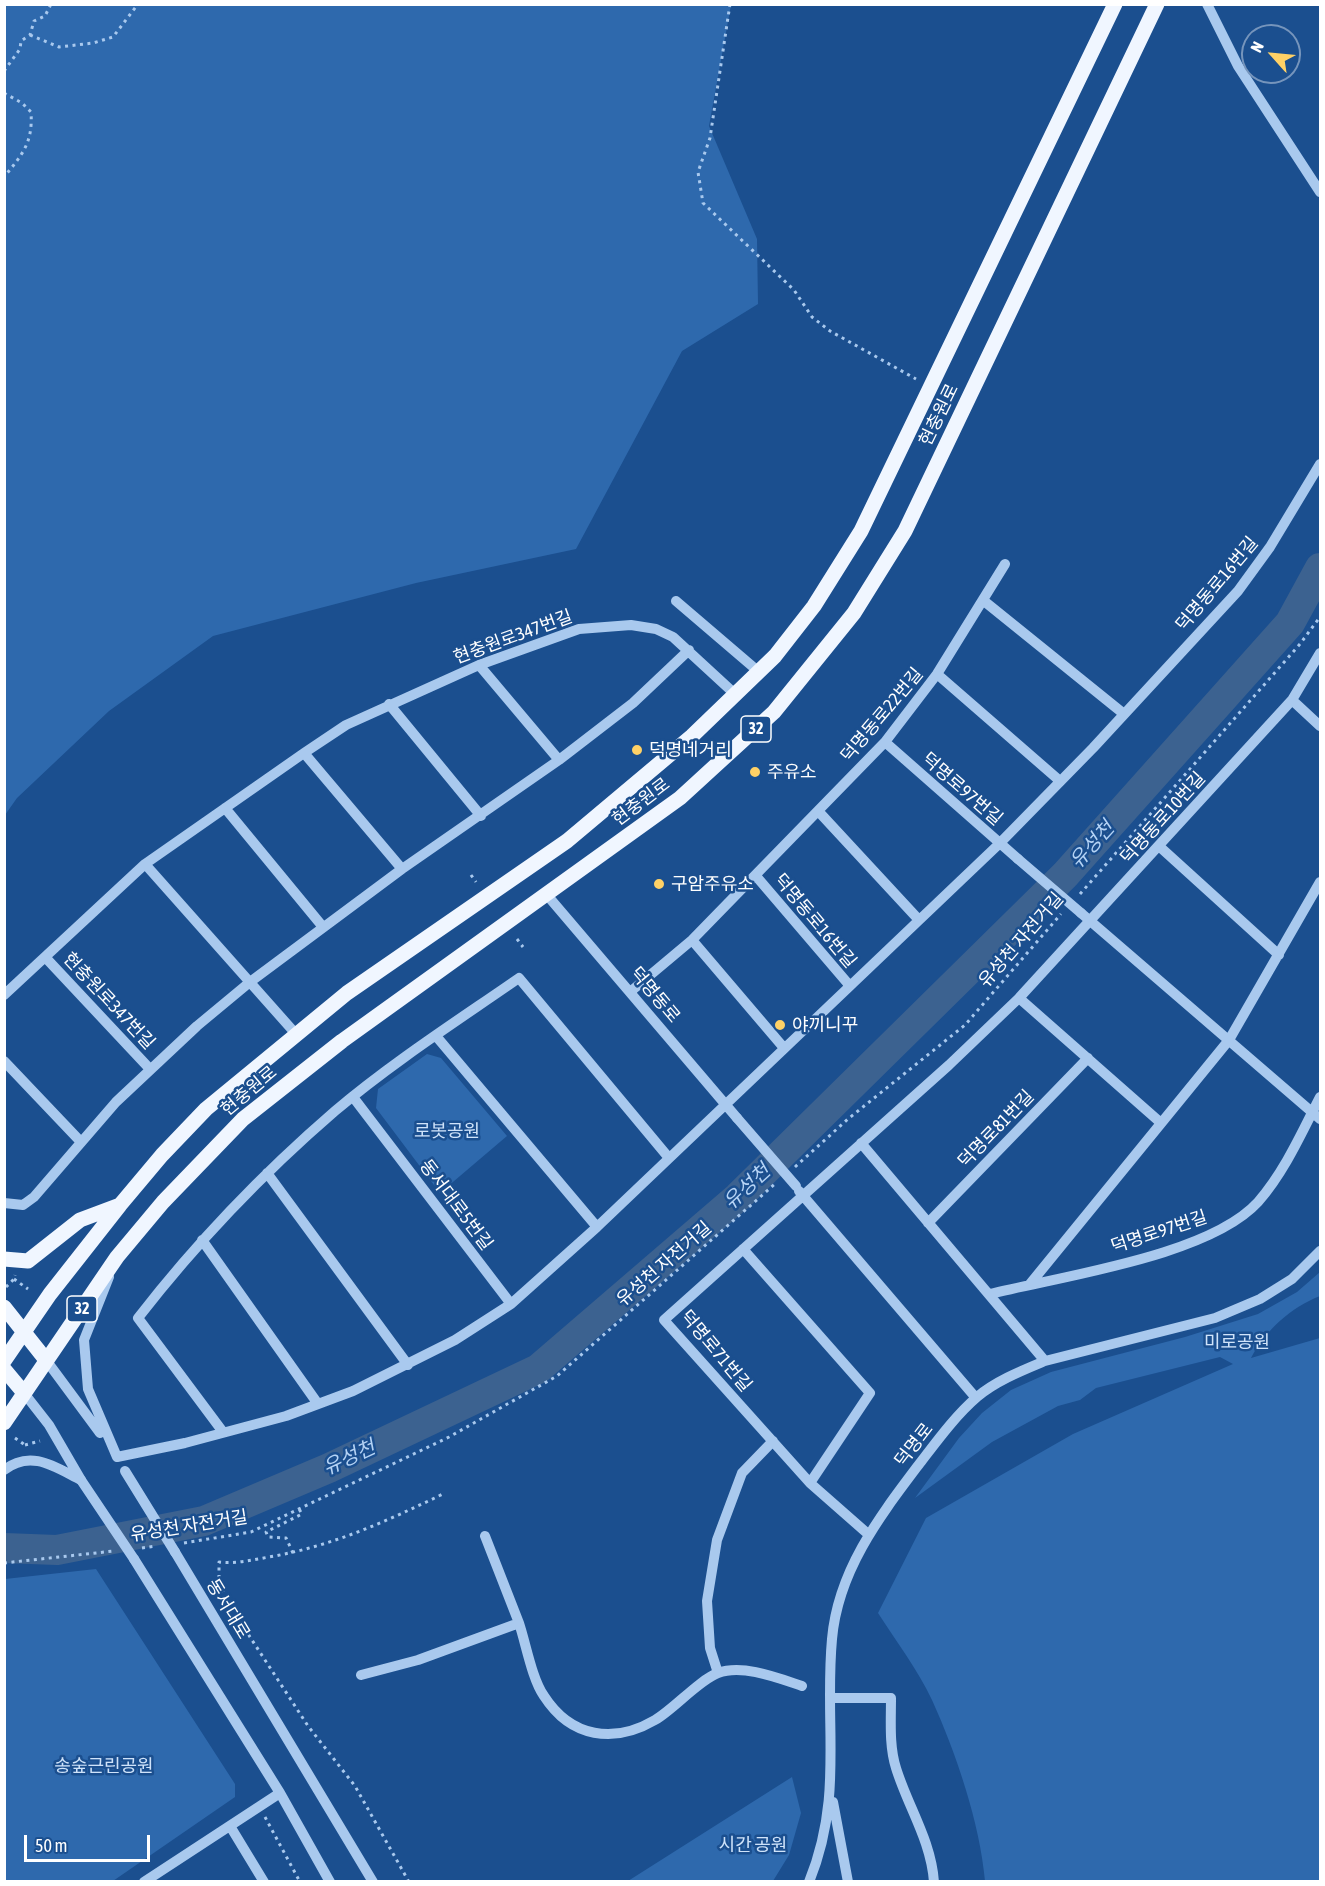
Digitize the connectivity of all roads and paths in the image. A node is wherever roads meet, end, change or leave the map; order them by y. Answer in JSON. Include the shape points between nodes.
{"nodes":[{"id":1,"x":51,"y":4,"type":"edge"},
{"id":2,"x":138,"y":4,"type":"edge"},
{"id":3,"x":730,"y":4,"type":"edge"},
{"id":4,"x":1115,"y":4,"type":"edge"},
{"id":5,"x":1157,"y":4,"type":"edge"},
{"id":6,"x":1207,"y":4,"type":"edge"},
{"id":7,"x":30,"y":35,"type":"junction"},
{"id":8,"x":4,"y":71,"type":"edge"},
{"id":9,"x":4,"y":93,"type":"edge"},
{"id":10,"x":4,"y":177,"type":"edge"},
{"id":11,"x":1320,"y":192,"type":"edge"},
{"id":12,"x":916,"y":379,"type":"dead end"},
{"id":13,"x":1320,"y":464,"type":"edge"},
{"id":14,"x":1005,"y":564,"type":"dead end"},
{"id":15,"x":984,"y":601,"type":"junction"},
{"id":16,"x":676,"y":602,"type":"dead end"},
{"id":17,"x":1320,"y":617,"type":"edge"},
{"id":18,"x":689,"y":650,"type":"junction"},
{"id":19,"x":1320,"y":653,"type":"edge"},
{"id":20,"x":479,"y":665,"type":"junction"},
{"id":21,"x":759,"y":672,"type":"junction"},
{"id":22,"x":938,"y":674,"type":"junction"},
{"id":23,"x":736,"y":695,"type":"junction"},
{"id":24,"x":1292,"y":700,"type":"junction"},
{"id":25,"x":389,"y":704,"type":"junction"},
{"id":26,"x":1124,"y":714,"type":"junction"},
{"id":27,"x":1320,"y":726,"type":"edge"},
{"id":28,"x":885,"y":742,"type":"junction"},
{"id":29,"x":304,"y":753,"type":"junction"},
{"id":30,"x":559,"y":760,"type":"junction"},
{"id":31,"x":1060,"y":781,"type":"junction"},
{"id":32,"x":225,"y":808,"type":"junction"},
{"id":33,"x":819,"y":812,"type":"junction"},
{"id":34,"x":481,"y":816,"type":"junction"},
{"id":35,"x":999,"y":844,"type":"junction"},
{"id":36,"x":1160,"y":847,"type":"junction"},
{"id":37,"x":146,"y":864,"type":"junction"},
{"id":38,"x":402,"y":869,"type":"junction"},
{"id":39,"x":471,"y":875,"type":"dead end"},
{"id":40,"x":756,"y":876,"type":"junction"},
{"id":41,"x":476,"y":882,"type":"dead end"},
{"id":42,"x":1320,"y":882,"type":"edge"},
{"id":43,"x":548,"y":895,"type":"junction"},
{"id":44,"x":1076,"y":898,"type":"dead end"},
{"id":45,"x":1068,"y":907,"type":"dead end"},
{"id":46,"x":918,"y":920,"type":"junction"},
{"id":47,"x":1091,"y":922,"type":"junction"},
{"id":48,"x":323,"y":927,"type":"junction"},
{"id":49,"x":517,"y":939,"type":"dead end"},
{"id":50,"x":692,"y":940,"type":"junction"},
{"id":51,"x":523,"y":947,"type":"dead end"},
{"id":52,"x":1279,"y":955,"type":"junction"},
{"id":53,"x":45,"y":957,"type":"junction"},
{"id":54,"x":250,"y":982,"type":"junction"},
{"id":55,"x":850,"y":986,"type":"junction"},
{"id":56,"x":630,"y":992,"type":"junction"},
{"id":57,"x":4,"y":995,"type":"edge"},
{"id":58,"x":1019,"y":998,"type":"junction"},
{"id":59,"x":295,"y":1033,"type":"junction"},
{"id":60,"x":436,"y":1036,"type":"junction"},
{"id":61,"x":1229,"y":1040,"type":"junction"},
{"id":62,"x":784,"y":1048,"type":"junction"},
{"id":63,"x":1088,"y":1058,"type":"junction"},
{"id":64,"x":4,"y":1061,"type":"edge"},
{"id":65,"x":149,"y":1068,"type":"junction"},
{"id":66,"x":1320,"y":1096,"type":"edge"},
{"id":67,"x":353,"y":1097,"type":"junction"},
{"id":68,"x":725,"y":1104,"type":"junction"},
{"id":69,"x":1316,"y":1116,"type":"edge"},
{"id":70,"x":1161,"y":1123,"type":"junction"},
{"id":71,"x":81,"y":1142,"type":"junction"},
{"id":72,"x":861,"y":1143,"type":"junction"},
{"id":73,"x":669,"y":1158,"type":"junction"},
{"id":74,"x":791,"y":1170,"type":"dead end"},
{"id":75,"x":267,"y":1173,"type":"junction"},
{"id":76,"x":783,"y":1177,"type":"dead end"},
{"id":77,"x":803,"y":1196,"type":"junction"},
{"id":78,"x":4,"y":1203,"type":"edge"},
{"id":79,"x":120,"y":1205,"type":"junction"},
{"id":80,"x":928,"y":1223,"type":"junction"},
{"id":81,"x":597,"y":1227,"type":"junction"},
{"id":82,"x":202,"y":1240,"type":"junction"},
{"id":83,"x":743,"y":1249,"type":"junction"},
{"id":84,"x":1320,"y":1251,"type":"edge"},
{"id":85,"x":117,"y":1257,"type":"junction"},
{"id":86,"x":4,"y":1259,"type":"edge"},
{"id":87,"x":1030,"y":1284,"type":"junction"},
{"id":88,"x":6,"y":1287,"type":"edge"},
{"id":89,"x":28,"y":1288,"type":"dead end"},
{"id":90,"x":990,"y":1294,"type":"junction"},
{"id":91,"x":511,"y":1304,"type":"junction"},
{"id":92,"x":4,"y":1307,"type":"edge"},
{"id":93,"x":24,"y":1333,"type":"junction"},
{"id":94,"x":46,"y":1360,"type":"junction"},
{"id":95,"x":1045,"y":1361,"type":"junction"},
{"id":96,"x":4,"y":1362,"type":"edge"},
{"id":97,"x":408,"y":1365,"type":"junction"},
{"id":98,"x":4,"y":1369,"type":"edge"},
{"id":99,"x":24,"y":1393,"type":"junction"},
{"id":100,"x":976,"y":1398,"type":"junction"},
{"id":101,"x":318,"y":1404,"type":"junction"},
{"id":102,"x":4,"y":1423,"type":"edge"},
{"id":103,"x":223,"y":1432,"type":"junction"},
{"id":104,"x":15,"y":1438,"type":"dead end"},
{"id":105,"x":40,"y":1442,"type":"dead end"},
{"id":106,"x":773,"y":1442,"type":"junction"},
{"id":107,"x":117,"y":1457,"type":"junction"},
{"id":108,"x":4,"y":1470,"type":"edge"},
{"id":109,"x":81,"y":1480,"type":"junction"},
{"id":110,"x":810,"y":1483,"type":"junction"},
{"id":111,"x":445,"y":1493,"type":"dead end"},
{"id":112,"x":299,"y":1509,"type":"junction"},
{"id":113,"x":868,"y":1534,"type":"junction"},
{"id":114,"x":485,"y":1536,"type":"dead end"},
{"id":115,"x":157,"y":1546,"type":"dead end"},
{"id":116,"x":178,"y":1548,"type":"junction"},
{"id":117,"x":123,"y":1550,"type":"dead end"},
{"id":118,"x":293,"y":1553,"type":"junction"},
{"id":119,"x":134,"y":1554,"type":"junction"},
{"id":120,"x":4,"y":1563,"type":"edge"},
{"id":121,"x":519,"y":1623,"type":"junction"},
{"id":122,"x":718,"y":1673,"type":"junction"},
{"id":123,"x":362,"y":1675,"type":"dead end"},
{"id":124,"x":802,"y":1686,"type":"dead end"},
{"id":125,"x":831,"y":1698,"type":"junction"},
{"id":126,"x":280,"y":1793,"type":"junction"},
{"id":127,"x":831,"y":1795,"type":"junction"},
{"id":128,"x":265,"y":1818,"type":"dead end"},
{"id":129,"x":230,"y":1826,"type":"junction"},
{"id":130,"x":144,"y":1881,"type":"edge"},
{"id":131,"x":264,"y":1881,"type":"edge"},
{"id":132,"x":300,"y":1881,"type":"edge"},
{"id":133,"x":330,"y":1881,"type":"edge"},
{"id":134,"x":373,"y":1881,"type":"edge"},
{"id":135,"x":409,"y":1881,"type":"edge"},
{"id":136,"x":809,"y":1881,"type":"edge"},
{"id":137,"x":848,"y":1881,"type":"edge"},
{"id":138,"x":934,"y":1881,"type":"edge"}],
"edges":[{"from":1,"to":7,"type":"path","via":[[45,16],[34,21]]},
{"from":2,"to":7,"type":"path","via":[[113,37],[93,43],[58,47]]},
{"from":3,"to":12,"type":"path","via":[[710,138],[698,172],[702,203],[794,290],[812,317]]},
{"from":4,"to":21,"type":"main road","name":"현충원로","number":"32","via":[[861,531],[814,606]]},
{"from":5,"to":43,"type":"main road","name":"현충원로","number":"32","via":[[905,531],[854,614],[774,712],[680,798]]},
{"from":6,"to":11,"type":"street","via":[[1238,66]]},
{"from":7,"to":8,"type":"path","via":[[21,41],[20,49]]},
{"from":9,"to":10,"type":"path","via":[[31,112],[33,130],[21,157]]},
{"from":13,"to":26,"type":"street","name":"덕명동로16번길","via":[[1270,547],[1238,591]]},
{"from":14,"to":15,"type":"street","name":"덕명동로22번길"},
{"from":15,"to":22,"type":"street","name":"덕명동로22번길"},
{"from":15,"to":26,"type":"street"},
{"from":16,"to":21,"type":"street"},
{"from":17,"to":44,"type":"path","name":"유성천 자전거길"},
{"from":18,"to":20,"type":"street","name":"현충원로347번길","via":[[656,629],[604,626],[579,629]]},
{"from":18,"to":23,"type":"street","name":"현충원로347번길"},
{"from":18,"to":30,"type":"street","via":[[633,703]]},
{"from":19,"to":24,"type":"street","name":"덕명동로10번길"},
{"from":20,"to":25,"type":"street","name":"현충원로347번길"},
{"from":20,"to":30,"type":"street"},
{"from":21,"to":23,"type":"main road","name":"현충원로","number":"32"},
{"from":22,"to":28,"type":"street","name":"덕명동로22번길"},
{"from":22,"to":31,"type":"street"},
{"from":23,"to":59,"type":"main road","name":"현충원로","number":"32","via":[[567,841]]},
{"from":24,"to":27,"type":"street"},
{"from":24,"to":36,"type":"street","name":"덕명동로10번길"},
{"from":25,"to":29,"type":"street","name":"현충원로347번길","via":[[345,725]]},
{"from":25,"to":34,"type":"street"},
{"from":26,"to":31,"type":"street","name":"덕명동로16번길"},
{"from":28,"to":33,"type":"street","name":"덕명동로22번길"},
{"from":28,"to":35,"type":"street","name":"덕명로97번길"},
{"from":29,"to":32,"type":"street","name":"현충원로347번길"},
{"from":29,"to":38,"type":"street"},
{"from":30,"to":34,"type":"street"},
{"from":31,"to":35,"type":"street","name":"덕명동로16번길"},
{"from":32,"to":37,"type":"street","name":"현충원로347번길"},
{"from":32,"to":48,"type":"street"},
{"from":33,"to":40,"type":"street","name":"덕명동로22번길"},
{"from":33,"to":46,"type":"street"},
{"from":34,"to":38,"type":"street"},
{"from":35,"to":46,"type":"street","name":"덕명동로16번길"},
{"from":35,"to":47,"type":"street","name":"덕명로97번길","bridge":true},
{"from":36,"to":47,"type":"street","name":"덕명동로10번길"},
{"from":36,"to":52,"type":"street"},
{"from":37,"to":53,"type":"street","name":"현충원로347번길"},
{"from":37,"to":54,"type":"street"},
{"from":38,"to":48,"type":"street"},
{"from":39,"to":41,"type":"path"},
{"from":40,"to":50,"type":"street","name":"덕명동로22번길"},
{"from":40,"to":55,"type":"street","name":"덕명동로16번길"},
{"from":42,"to":52,"type":"street"},
{"from":43,"to":56,"type":"street","name":"덕명동로"},
{"from":43,"to":85,"type":"main road","name":"현충원로","number":"32","via":[[342,1041],[243,1119],[163,1202]]},
{"from":45,"to":74,"type":"path","name":"유성천 자전거길","via":[[966,1025]]},
{"from":46,"to":55,"type":"street","name":"덕명동로16번길"},
{"from":47,"to":58,"type":"street","name":"덕명동로10번길"},
{"from":47,"to":61,"type":"street"},
{"from":48,"to":54,"type":"street"},
{"from":49,"to":51,"type":"path"},
{"from":50,"to":56,"type":"street","name":"덕명동로22번길"},
{"from":50,"to":62,"type":"street"},
{"from":52,"to":61,"type":"street"},
{"from":53,"to":57,"type":"street","name":"현충원로347번길"},
{"from":53,"to":65,"type":"street","name":"현충원로347번길"},
{"from":54,"to":59,"type":"street"},
{"from":54,"to":65,"type":"street"},
{"from":55,"to":62,"type":"street","name":"덕명동로16번길"},
{"from":56,"to":68,"type":"street","name":"덕명동로"},
{"from":58,"to":63,"type":"street"},
{"from":58,"to":72,"type":"street","name":"덕명동로10번길"},
{"from":59,"to":79,"type":"main road","name":"현충원로","via":[[206,1109]]},
{"from":60,"to":67,"type":"street"},
{"from":60,"to":73,"type":"street","via":[[519,978]]},
{"from":60,"to":81,"type":"street"},
{"from":61,"to":69,"type":"street"},
{"from":61,"to":70,"type":"street"},
{"from":62,"to":68,"type":"street","name":"덕명동로16번길"},
{"from":63,"to":70,"type":"street"},
{"from":63,"to":80,"type":"street","name":"덕명로81번길"},
{"from":64,"to":71,"type":"street"},
{"from":65,"to":71,"type":"street"},
{"from":66,"to":69,"type":"street","name":"덕명로97번길"},
{"from":67,"to":75,"type":"street"},
{"from":67,"to":91,"type":"street","name":"동서대로5번길"},
{"from":68,"to":73,"type":"street"},
{"from":68,"to":77,"type":"street","name":"덕명동로","bridge":true},
{"from":69,"to":87,"type":"street","name":"덕명로97번길","via":[[1272,1185],[1241,1218],[1202,1239],[1169,1250]]},
{"from":70,"to":87,"type":"street"},
{"from":71,"to":78,"type":"street","via":[[34,1197],[23,1205]]},
{"from":72,"to":77,"type":"street","name":"덕명동로10번길"},
{"from":72,"to":80,"type":"street"},
{"from":73,"to":81,"type":"street"},
{"from":75,"to":82,"type":"street"},
{"from":75,"to":97,"type":"street"},
{"from":76,"to":112,"type":"path","name":"유성천 자전거길","via":[[557,1376],[449,1437]]},
{"from":77,"to":83,"type":"street","name":"덕명로71번길"},
{"from":77,"to":100,"type":"street"},
{"from":79,"to":86,"type":"main road","via":[[80,1220],[28,1261]]},
{"from":79,"to":93,"type":"main road","name":"현충원로"},
{"from":80,"to":90,"type":"street"},
{"from":81,"to":91,"type":"street"},
{"from":82,"to":101,"type":"street"},
{"from":82,"to":103,"type":"street","via":[[138,1318]]},
{"from":83,"to":106,"type":"street","name":"덕명로71번길","via":[[664,1320]]},
{"from":83,"to":110,"type":"street","via":[[870,1393]]},
{"from":84,"to":95,"type":"street","name":"덕명로","via":[[1292,1279],[1260,1299],[1215,1318]]},
{"from":85,"to":94,"type":"main road","name":"현충원로","number":"32"},
{"from":85,"to":107,"type":"street","via":[[84,1340],[88,1389]]},
{"from":87,"to":90,"type":"street","name":"덕명로97번길"},
{"from":88,"to":89,"type":"path","via":[[14,1279]]},
{"from":90,"to":95,"type":"street"},
{"from":91,"to":97,"type":"street"},
{"from":92,"to":93,"type":"main road"},
{"from":93,"to":94,"type":"main road"},
{"from":93,"to":96,"type":"main road","name":"현충원로"},
{"from":94,"to":99,"type":"main road","name":"현충원로","number":"32"},
{"from":94,"to":107,"type":"street","name":"동서대로"},
{"from":95,"to":100,"type":"street","name":"덕명로","via":[[999,1382]]},
{"from":97,"to":101,"type":"street"},
{"from":98,"to":99,"type":"main road"},
{"from":99,"to":102,"type":"main road","name":"현충원로","number":"32"},
{"from":99,"to":109,"type":"street","via":[[49,1425]]},
{"from":100,"to":113,"type":"street","name":"덕명로","via":[[940,1437]]},
{"from":101,"to":103,"type":"street"},
{"from":103,"to":107,"type":"street"},
{"from":104,"to":105,"type":"path","via":[[25,1445]]},
{"from":106,"to":110,"type":"street","name":"덕명로71번길"},
{"from":106,"to":122,"type":"street","via":[[742,1473],[717,1540],[706,1601],[710,1648]]},
{"from":107,"to":116,"type":"street","name":"동서대로","bridge":true},
{"from":108,"to":109,"type":"street","via":[[24,1460],[40,1460]]},
{"from":109,"to":119,"type":"street","bridge":true},
{"from":110,"to":113,"type":"street","name":"덕명로71번길"},
{"from":111,"to":118,"type":"path","via":[[365,1531]]},
{"from":112,"to":116,"type":"path","name":"유성천 자전거길","via":[[251,1532]]},
{"from":112,"to":118,"type":"path","via":[[302,1514],[266,1532],[268,1537],[286,1538]]},
{"from":113,"to":125,"type":"street","name":"덕명로","via":[[837,1604]]},
{"from":114,"to":121,"type":"street"},
{"from":115,"to":119,"type":"path","name":"유성천 자전거길"},
{"from":116,"to":134,"type":"street","name":"동서대로"},
{"from":117,"to":120,"type":"path","name":"유성천 자전거길"},
{"from":118,"to":135,"type":"path","via":[[233,1564],[219,1562],[219,1584],[308,1726],[355,1785]]},
{"from":119,"to":126,"type":"street"},
{"from":121,"to":122,"type":"street","via":[[543,1695],[561,1718],[582,1730],[622,1735],[655,1720]]},
{"from":121,"to":123,"type":"street","via":[[418,1660]]},
{"from":122,"to":124,"type":"street","via":[[757,1671]]},
{"from":125,"to":127,"type":"street","name":"덕명로"},
{"from":125,"to":138,"type":"street","via":[[891,1698],[895,1766],[926,1839]]},
{"from":126,"to":129,"type":"street"},
{"from":126,"to":133,"type":"street"},
{"from":127,"to":136,"type":"street","name":"덕명로","via":[[826,1830]]},
{"from":127,"to":137,"type":"street"},
{"from":128,"to":132,"type":"path"},
{"from":129,"to":130,"type":"street"},
{"from":129,"to":131,"type":"street"}]}
